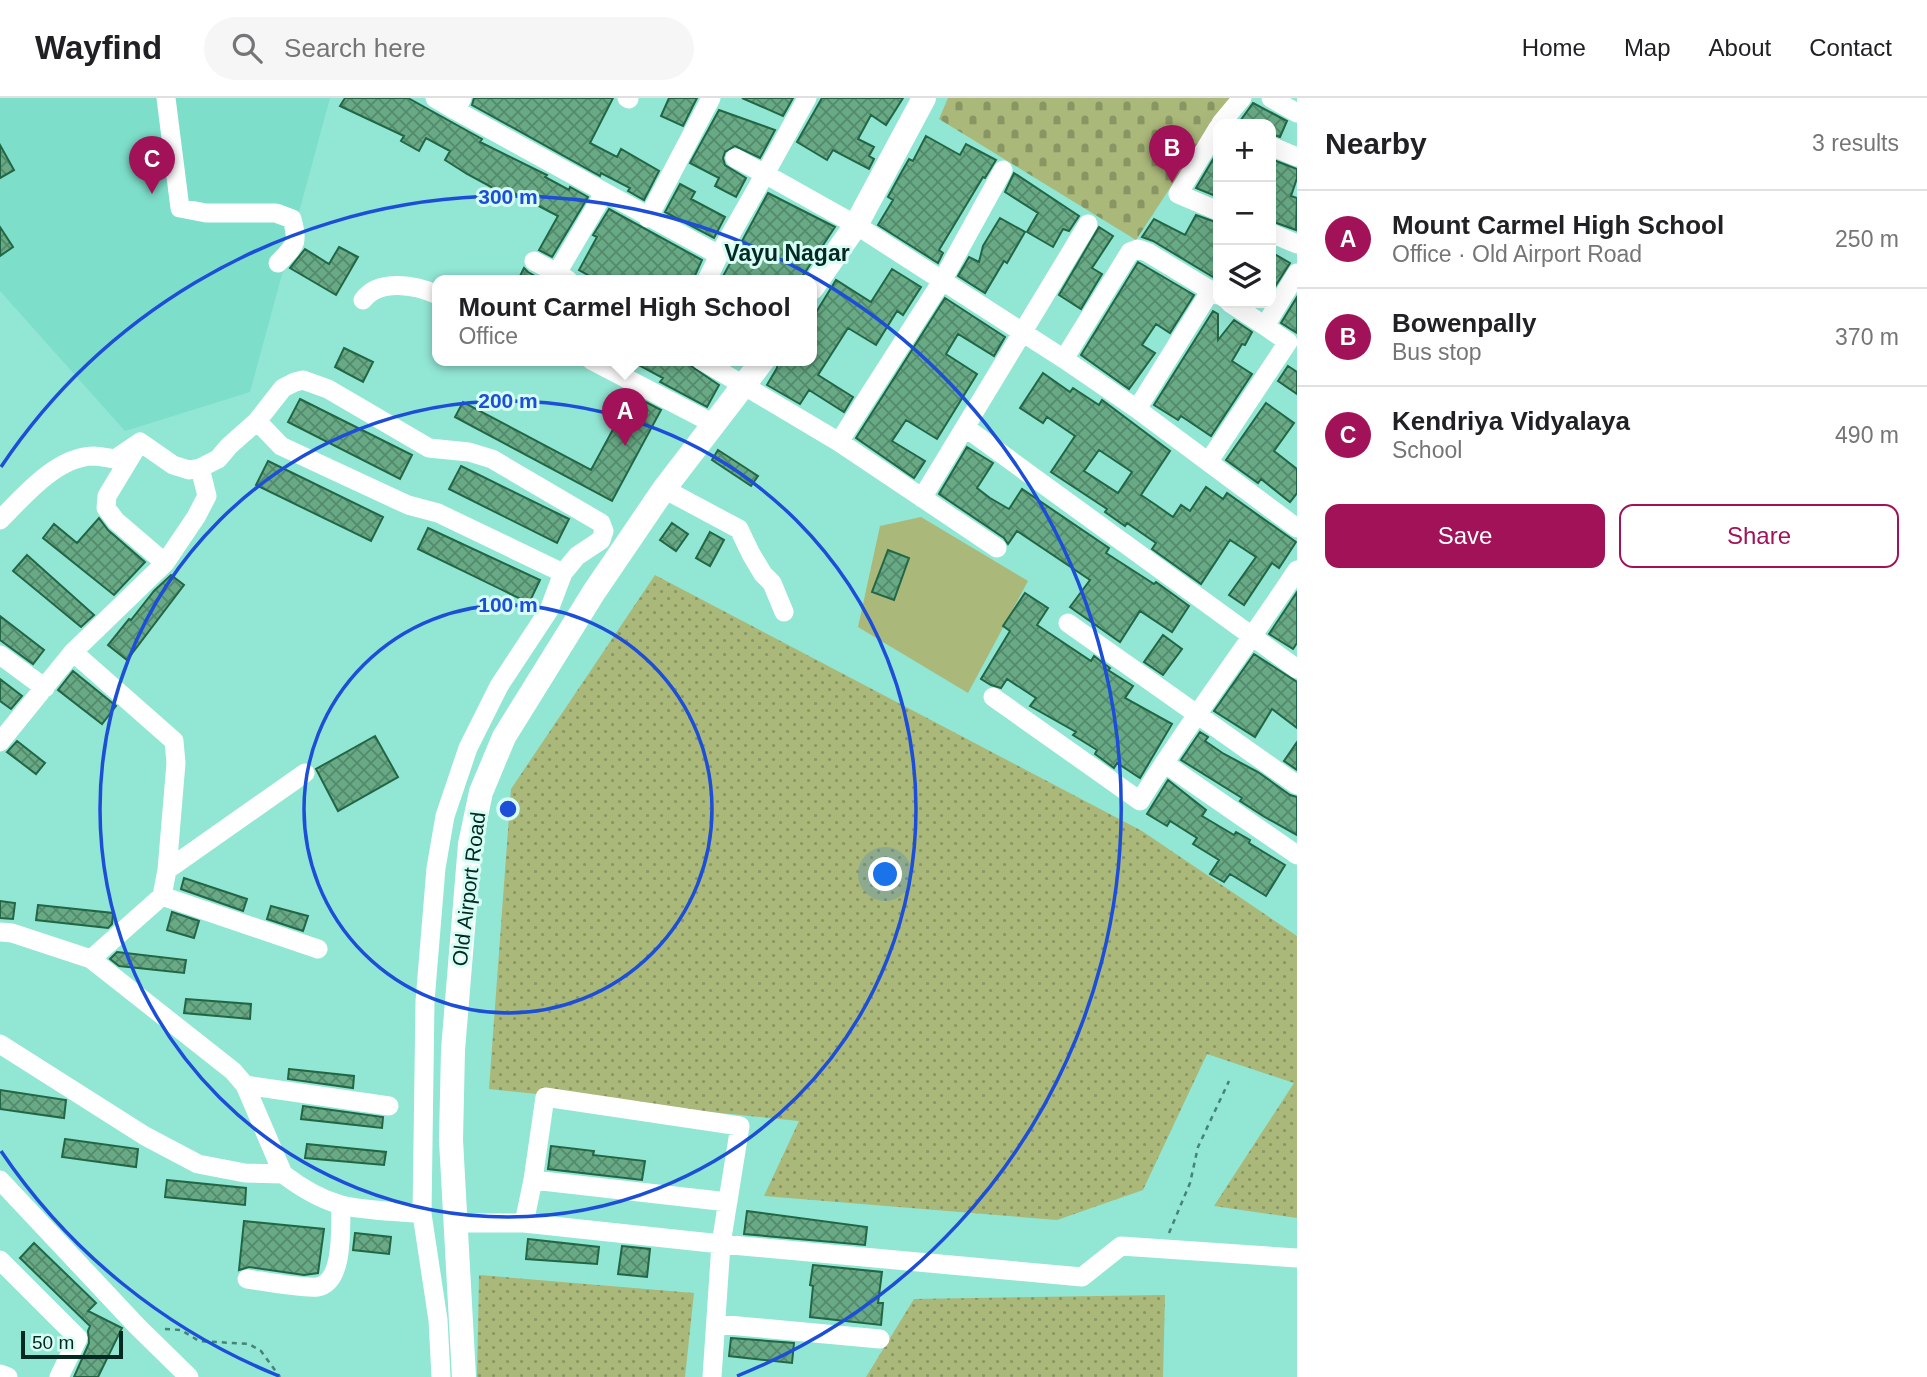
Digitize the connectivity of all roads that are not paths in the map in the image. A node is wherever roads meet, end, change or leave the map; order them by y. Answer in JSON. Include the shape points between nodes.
{"nodes":[{"id":1,"x":166,"y":98,"type":"edge"},
{"id":2,"x":435,"y":98,"type":"edge"},
{"id":3,"x":711,"y":98,"type":"edge"},
{"id":4,"x":807,"y":98,"type":"edge"},
{"id":5,"x":924,"y":98,"type":"edge"},
{"id":6,"x":1242,"y":98,"type":"edge"},
{"id":7,"x":1271,"y":98,"type":"edge"},
{"id":8,"x":459,"y":104,"type":"edge"},
{"id":9,"x":1297,"y":113,"type":"edge"},
{"id":10,"x":1226,"y":119,"type":"edge"},
{"id":11,"x":1213,"y":138,"type":"edge"},
{"id":12,"x":1276,"y":148,"type":"edge"},
{"id":13,"x":1297,"y":157,"type":"edge"},
{"id":14,"x":735,"y":158,"type":"dead end"},
{"id":15,"x":1003,"y":170,"type":"dead end"},
{"id":16,"x":765,"y":174,"type":"junction"},
{"id":17,"x":604,"y":193,"type":"junction"},
{"id":18,"x":1213,"y":209,"type":"edge"},
{"id":19,"x":648,"y":218,"type":"junction"},
{"id":20,"x":856,"y":225,"type":"junction"},
{"id":21,"x":1087,"y":225,"type":"dead end"},
{"id":22,"x":1276,"y":235,"type":"edge"},
{"id":23,"x":1297,"y":244,"type":"edge"},
{"id":24,"x":719,"y":255,"type":"junction"},
{"id":25,"x":534,"y":261,"type":"dead end"},
{"id":26,"x":278,"y":263,"type":"dead end"},
{"id":27,"x":1297,"y":273,"type":"edge"},
{"id":28,"x":560,"y":275,"type":"edge"},
{"id":29,"x":563,"y":275,"type":"edge"},
{"id":30,"x":709,"y":275,"type":"edge"},
{"id":31,"x":817,"y":281,"type":"edge"},
{"id":32,"x":942,"y":281,"type":"junction"},
{"id":33,"x":1213,"y":292,"type":"edge"},
{"id":34,"x":432,"y":293,"type":"edge"},
{"id":35,"x":1213,"y":295,"type":"edge"},
{"id":36,"x":363,"y":300,"type":"dead end"},
{"id":37,"x":1238,"y":308,"type":"edge"},
{"id":38,"x":1265,"y":326,"type":"junction"},
{"id":39,"x":1021,"y":333,"type":"junction"},
{"id":40,"x":1064,"y":359,"type":"junction"},
{"id":41,"x":603,"y":366,"type":"edge"},
{"id":42,"x":711,"y":366,"type":"edge"},
{"id":43,"x":758,"y":366,"type":"edge"},
{"id":44,"x":744,"y":387,"type":"junction"},
{"id":45,"x":1137,"y":409,"type":"junction"},
{"id":46,"x":257,"y":421,"type":"junction"},
{"id":47,"x":714,"y":424,"type":"junction"},
{"id":48,"x":966,"y":428,"type":"junction"},
{"id":49,"x":140,"y":442,"type":"junction"},
{"id":50,"x":839,"y":442,"type":"junction"},
{"id":51,"x":1209,"y":461,"type":"junction"},
{"id":52,"x":200,"y":468,"type":"junction"},
{"id":53,"x":664,"y":489,"type":"junction"},
{"id":54,"x":922,"y":498,"type":"junction"},
{"id":55,"x":0,"y":520,"type":"edge"},
{"id":56,"x":1296,"y":524,"type":"edge"},
{"id":57,"x":997,"y":548,"type":"dead end"},
{"id":58,"x":165,"y":563,"type":"junction"},
{"id":59,"x":1297,"y":570,"type":"edge"},
{"id":60,"x":563,"y":573,"type":"junction"},
{"id":61,"x":784,"y":611,"type":"dead end"},
{"id":62,"x":1068,"y":623,"type":"dead end"},
{"id":63,"x":1253,"y":638,"type":"junction"},
{"id":64,"x":73,"y":652,"type":"junction"},
{"id":65,"x":0,"y":655,"type":"edge"},
{"id":66,"x":1297,"y":669,"type":"edge"},
{"id":67,"x":45,"y":688,"type":"junction"},
{"id":68,"x":993,"y":697,"type":"dead end"},
{"id":69,"x":1196,"y":714,"type":"junction"},
{"id":70,"x":0,"y":742,"type":"edge"},
{"id":71,"x":1164,"y":763,"type":"junction"},
{"id":72,"x":305,"y":773,"type":"dead end"},
{"id":73,"x":1297,"y":785,"type":"edge"},
{"id":74,"x":1297,"y":855,"type":"edge"},
{"id":75,"x":166,"y":870,"type":"junction"},
{"id":76,"x":162,"y":896,"type":"junction"},
{"id":77,"x":0,"y":932,"type":"edge"},
{"id":78,"x":318,"y":949,"type":"dead end"},
{"id":79,"x":91,"y":960,"type":"junction"},
{"id":80,"x":0,"y":1044,"type":"edge"},
{"id":81,"x":245,"y":1085,"type":"junction"},
{"id":82,"x":389,"y":1106,"type":"dead end"},
{"id":83,"x":283,"y":1174,"type":"junction"},
{"id":84,"x":0,"y":1180,"type":"edge"},
{"id":85,"x":533,"y":1180,"type":"junction"},
{"id":86,"x":728,"y":1202,"type":"junction"},
{"id":87,"x":341,"y":1205,"type":"junction"},
{"id":88,"x":422,"y":1214,"type":"junction"},
{"id":89,"x":457,"y":1223,"type":"junction"},
{"id":90,"x":524,"y":1223,"type":"junction"},
{"id":91,"x":721,"y":1244,"type":"junction"},
{"id":92,"x":1297,"y":1258,"type":"edge"},
{"id":93,"x":0,"y":1260,"type":"edge"},
{"id":94,"x":247,"y":1279,"type":"dead end"},
{"id":95,"x":717,"y":1324,"type":"junction"},
{"id":96,"x":880,"y":1339,"type":"dead end"},
{"id":97,"x":0,"y":1374,"type":"edge"},
{"id":98,"x":8,"y":1377,"type":"edge"},
{"id":99,"x":59,"y":1377,"type":"edge"},
{"id":100,"x":189,"y":1377,"type":"edge"},
{"id":101,"x":441,"y":1377,"type":"edge"},
{"id":102,"x":464,"y":1377,"type":"edge"},
{"id":103,"x":712,"y":1377,"type":"edge"}],
"edges":[{"from":1,"to":26,"type":"street","via":[[180,208],[206,213],[276,213],[292,219],[295,244]]},
{"from":2,"to":8,"type":"street"},
{"from":3,"to":19,"type":"street"},
{"from":4,"to":16,"type":"street"},
{"from":5,"to":20,"type":"main road"},
{"from":6,"to":10,"type":"street"},
{"from":7,"to":9,"type":"street"},
{"from":8,"to":17,"type":"street"},
{"from":11,"to":18,"type":"street","via":[[1178,194]]},
{"from":12,"to":13,"type":"street"},
{"from":14,"to":16,"type":"street"},
{"from":15,"to":32,"type":"street"},
{"from":16,"to":20,"type":"street"},
{"from":16,"to":24,"type":"street"},
{"from":17,"to":19,"type":"street"},
{"from":17,"to":29,"type":"street"},
{"from":19,"to":24,"type":"street"},
{"from":20,"to":31,"type":"main road"},
{"from":20,"to":32,"type":"street"},
{"from":21,"to":39,"type":"street"},
{"from":22,"to":23,"type":"street"},
{"from":24,"to":30,"type":"street"},
{"from":25,"to":28,"type":"street"},
{"from":27,"to":38,"type":"street"},
{"from":32,"to":39,"type":"street"},
{"from":32,"to":50,"type":"street"},
{"from":33,"to":40,"type":"street","via":[[1147,252],[1130,252]]},
{"from":34,"to":36,"type":"street","via":[[382,287]]},
{"from":35,"to":45,"type":"street"},
{"from":37,"to":38,"type":"street"},
{"from":38,"to":51,"type":"street","via":[[1288,342]]},
{"from":39,"to":40,"type":"street"},
{"from":39,"to":48,"type":"street"},
{"from":40,"to":45,"type":"street"},
{"from":41,"to":47,"type":"street"},
{"from":42,"to":44,"type":"street"},
{"from":43,"to":44,"type":"main road","name":"Old Airport Road"},
{"from":44,"to":47,"type":"main road","name":"Old Airport Road"},
{"from":44,"to":50,"type":"street"},
{"from":45,"to":51,"type":"street"},
{"from":46,"to":52,"type":"street","via":[[218,459]]},
{"from":46,"to":60,"type":"street","via":[[281,446]]},
{"from":46,"to":60,"type":"street","via":[[283,388],[303,380],[328,389],[429,448],[492,459],[601,523],[601,540],[577,556]]},
{"from":47,"to":53,"type":"main road","name":"Old Airport Road"},
{"from":48,"to":54,"type":"street"},
{"from":48,"to":63,"type":"street"},
{"from":49,"to":52,"type":"street","via":[[173,465]]},
{"from":49,"to":55,"type":"street","via":[[115,459],[91,456],[67,464],[37,481]]},
{"from":49,"to":58,"type":"street","via":[[107,496],[106,508]]},
{"from":50,"to":54,"type":"street"},
{"from":51,"to":56,"type":"street"},
{"from":52,"to":58,"type":"street","via":[[207,496]]},
{"from":53,"to":61,"type":"street","via":[[739,529]]},
{"from":53,"to":89,"type":"main road","name":"Old Airport Road","via":[[504,737],[481,792],[470,844],[453,1050],[451,1140]]},
{"from":54,"to":57,"type":"street"},
{"from":58,"to":64,"type":"street"},
{"from":59,"to":63,"type":"street"},
{"from":60,"to":88,"type":"street","via":[[549,610],[499,686],[468,748],[445,816],[425,1001]]},
{"from":62,"to":69,"type":"street"},
{"from":63,"to":66,"type":"street"},
{"from":63,"to":69,"type":"street"},
{"from":64,"to":67,"type":"street"},
{"from":64,"to":75,"type":"street","via":[[174,741]]},
{"from":65,"to":67,"type":"street"},
{"from":67,"to":70,"type":"street"},
{"from":68,"to":71,"type":"street","via":[[1140,801]]},
{"from":69,"to":71,"type":"street"},
{"from":69,"to":73,"type":"street"},
{"from":71,"to":74,"type":"street"},
{"from":72,"to":75,"type":"street"},
{"from":75,"to":76,"type":"street"},
{"from":76,"to":78,"type":"street"},
{"from":76,"to":79,"type":"street"},
{"from":77,"to":79,"type":"street"},
{"from":79,"to":81,"type":"street"},
{"from":80,"to":83,"type":"street","via":[[145,1136],[198,1164]]},
{"from":81,"to":82,"type":"street"},
{"from":81,"to":83,"type":"street"},
{"from":83,"to":87,"type":"street"},
{"from":84,"to":100,"type":"street"},
{"from":85,"to":86,"type":"street"},
{"from":85,"to":86,"type":"street","via":[[545,1097],[740,1126]]},
{"from":85,"to":90,"type":"street"},
{"from":86,"to":91,"type":"street"},
{"from":87,"to":88,"type":"street"},
{"from":87,"to":94,"type":"street","via":[[338,1265],[329,1281],[318,1287]]},
{"from":88,"to":101,"type":"street","via":[[438,1321]]},
{"from":89,"to":90,"type":"street"},
{"from":89,"to":102,"type":"main road","name":"Old Airport Road"},
{"from":90,"to":91,"type":"street"},
{"from":91,"to":92,"type":"street","via":[[1082,1277],[1121,1246]]},
{"from":91,"to":95,"type":"street"},
{"from":93,"to":99,"type":"street","via":[[78,1338]]},
{"from":95,"to":96,"type":"street"},
{"from":95,"to":103,"type":"street"},
{"from":97,"to":98,"type":"street"}]}
